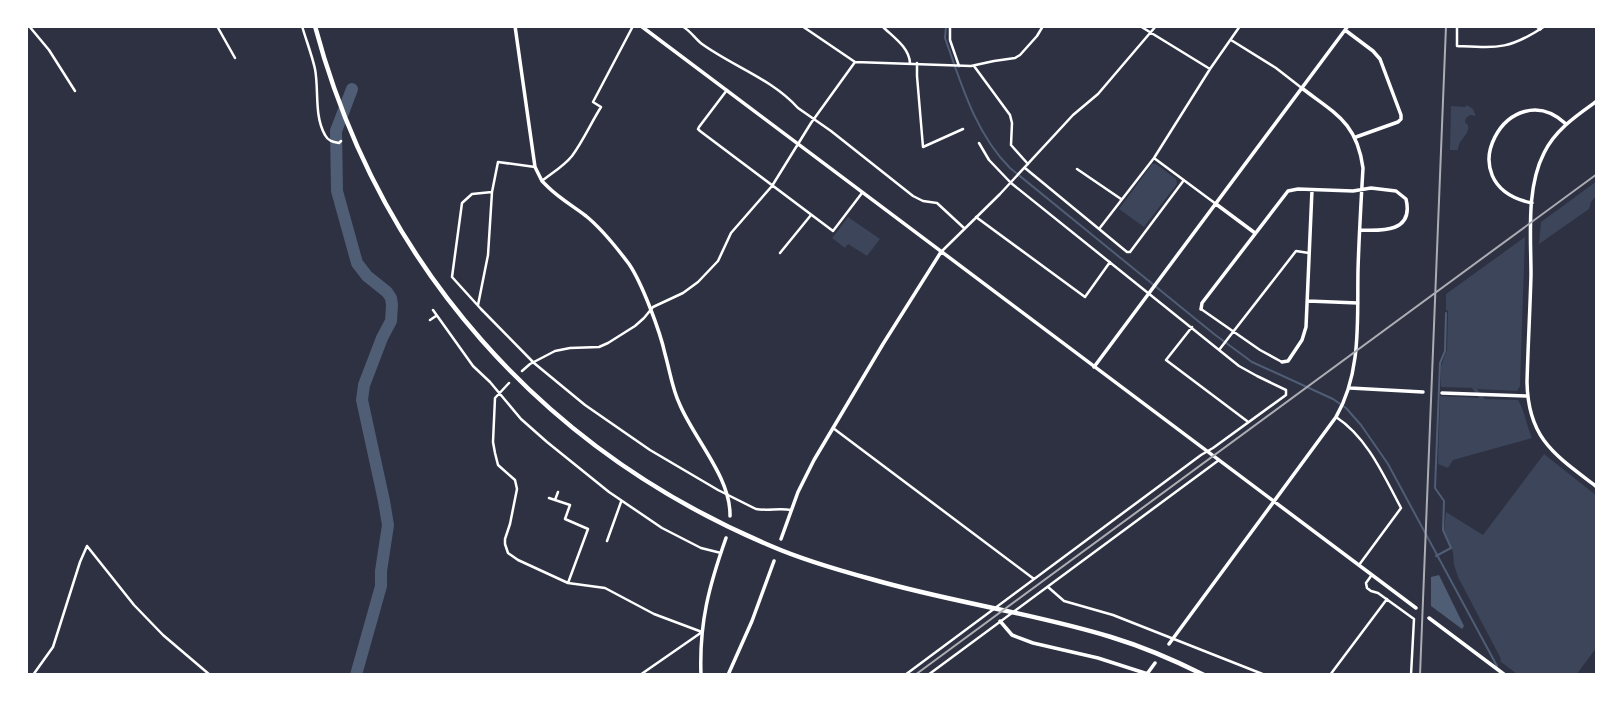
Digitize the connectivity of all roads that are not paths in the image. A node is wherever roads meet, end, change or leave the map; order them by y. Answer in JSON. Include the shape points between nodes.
{"nodes":[{"id":1,"x":29,"y":26,"type":"edge"},
{"id":2,"x":217,"y":26,"type":"edge"},
{"id":3,"x":302,"y":26,"type":"edge"},
{"id":4,"x":315,"y":26,"type":"edge"},
{"id":5,"x":515,"y":26,"type":"edge"},
{"id":6,"x":633,"y":26,"type":"edge"},
{"id":7,"x":641,"y":26,"type":"edge"},
{"id":8,"x":682,"y":26,"type":"edge"},
{"id":9,"x":802,"y":26,"type":"edge"},
{"id":10,"x":882,"y":26,"type":"edge"},
{"id":11,"x":950,"y":26,"type":"edge"},
{"id":12,"x":1042,"y":26,"type":"edge"},
{"id":13,"x":1140,"y":26,"type":"edge"},
{"id":14,"x":1156,"y":26,"type":"edge"},
{"id":15,"x":1240,"y":26,"type":"edge"},
{"id":16,"x":1340,"y":26,"type":"edge"},
{"id":17,"x":1457,"y":26,"type":"edge"},
{"id":18,"x":1541,"y":27,"type":"edge"},
{"id":19,"x":1347,"y":28,"type":"edge"},
{"id":20,"x":1150,"y":33,"type":"junction"},
{"id":21,"x":1231,"y":40,"type":"junction"},
{"id":22,"x":235,"y":58,"type":"dead end"},
{"id":23,"x":855,"y":62,"type":"junction"},
{"id":24,"x":910,"y":63,"type":"junction"},
{"id":25,"x":917,"y":63,"type":"junction"},
{"id":26,"x":958,"y":66,"type":"junction"},
{"id":27,"x":974,"y":66,"type":"junction"},
{"id":28,"x":1210,"y":69,"type":"junction"},
{"id":29,"x":1303,"y":89,"type":"junction"},
{"id":30,"x":727,"y":90,"type":"junction"},
{"id":31,"x":75,"y":91,"type":"dead end"},
{"id":32,"x":1597,"y":101,"type":"edge"},
{"id":33,"x":814,"y":119,"type":"junction"},
{"id":34,"x":1566,"y":124,"type":"junction"},
{"id":35,"x":963,"y":130,"type":"dead end"},
{"id":36,"x":1356,"y":137,"type":"junction"},
{"id":37,"x":340,"y":142,"type":"dead end"},
{"id":38,"x":979,"y":143,"type":"dead end"},
{"id":39,"x":798,"y":144,"type":"junction"},
{"id":40,"x":1154,"y":158,"type":"junction"},
{"id":41,"x":1027,"y":166,"type":"junction"},
{"id":42,"x":535,"y":167,"type":"junction"},
{"id":43,"x":1077,"y":169,"type":"dead end"},
{"id":44,"x":1184,"y":180,"type":"junction"},
{"id":45,"x":542,"y":181,"type":"junction"},
{"id":46,"x":1012,"y":182,"type":"junction"},
{"id":47,"x":772,"y":186,"type":"junction"},
{"id":48,"x":1312,"y":190,"type":"junction"},
{"id":49,"x":1362,"y":190,"type":"junction"},
{"id":50,"x":492,"y":192,"type":"junction"},
{"id":51,"x":863,"y":192,"type":"junction"},
{"id":52,"x":1122,"y":200,"type":"junction"},
{"id":53,"x":1216,"y":204,"type":"junction"},
{"id":54,"x":1532,"y":204,"type":"junction"},
{"id":55,"x":811,"y":215,"type":"junction"},
{"id":56,"x":976,"y":217,"type":"junction"},
{"id":57,"x":964,"y":228,"type":"junction"},
{"id":58,"x":1099,"y":229,"type":"junction"},
{"id":59,"x":1360,"y":230,"type":"junction"},
{"id":60,"x":1255,"y":233,"type":"junction"},
{"id":61,"x":941,"y":251,"type":"junction"},
{"id":62,"x":780,"y":253,"type":"dead end"},
{"id":63,"x":1309,"y":253,"type":"junction"},
{"id":64,"x":1110,"y":262,"type":"junction"},
{"id":65,"x":1150,"y":291,"type":"junction"},
{"id":66,"x":1308,"y":301,"type":"junction"},
{"id":67,"x":1357,"y":303,"type":"junction"},
{"id":68,"x":478,"y":305,"type":"junction"},
{"id":69,"x":1201,"y":309,"type":"joint"},
{"id":70,"x":433,"y":310,"type":"dead end"},
{"id":71,"x":650,"y":310,"type":"junction"},
{"id":72,"x":436,"y":316,"type":"junction"},
{"id":73,"x":430,"y":320,"type":"dead end"},
{"id":74,"x":1192,"y":327,"type":"junction"},
{"id":75,"x":1233,"y":332,"type":"junction"},
{"id":76,"x":1220,"y":348,"type":"junction"},
{"id":77,"x":1282,"y":362,"type":"joint"},
{"id":78,"x":534,"y":363,"type":"junction"},
{"id":79,"x":1094,"y":367,"type":"junction"},
{"id":80,"x":522,"y":371,"type":"dead end"},
{"id":81,"x":509,"y":383,"type":"dead end"},
{"id":82,"x":1350,"y":388,"type":"junction"},
{"id":83,"x":1423,"y":392,"type":"dead end"},
{"id":84,"x":499,"y":393,"type":"junction"},
{"id":85,"x":1442,"y":393,"type":"dead end"},
{"id":86,"x":1527,"y":396,"type":"junction"},
{"id":87,"x":1338,"y":414,"type":"junction"},
{"id":88,"x":1248,"y":422,"type":"junction"},
{"id":89,"x":833,"y":428,"type":"junction"},
{"id":90,"x":1207,"y":451,"type":"junction"},
{"id":91,"x":1219,"y":460,"type":"junction"},
{"id":92,"x":1597,"y":487,"type":"edge"},
{"id":93,"x":558,"y":492,"type":"dead end"},
{"id":94,"x":727,"y":494,"type":"junction"},
{"id":95,"x":549,"y":498,"type":"dead end"},
{"id":96,"x":555,"y":499,"type":"junction"},
{"id":97,"x":622,"y":501,"type":"junction"},
{"id":98,"x":1273,"y":501,"type":"junction"},
{"id":99,"x":791,"y":510,"type":"junction"},
{"id":100,"x":730,"y":516,"type":"dead end"},
{"id":101,"x":577,"y":524,"type":"junction"},
{"id":102,"x":574,"y":530,"type":"dead end"},
{"id":103,"x":602,"y":531,"type":"dead end"},
{"id":104,"x":609,"y":534,"type":"junction"},
{"id":105,"x":726,"y":538,"type":"dead end"},
{"id":106,"x":781,"y":539,"type":"dead end"},
{"id":107,"x":607,"y":541,"type":"dead end"},
{"id":108,"x":721,"y":553,"type":"junction"},
{"id":109,"x":774,"y":561,"type":"dead end"},
{"id":110,"x":1359,"y":565,"type":"junction"},
{"id":111,"x":1372,"y":575,"type":"junction"},
{"id":112,"x":1034,"y":579,"type":"junction"},
{"id":113,"x":568,"y":583,"type":"junction"},
{"id":114,"x":1048,"y":587,"type":"junction"},
{"id":115,"x":1387,"y":599,"type":"junction"},
{"id":116,"x":1416,"y":608,"type":"dead end"},
{"id":117,"x":1429,"y":618,"type":"dead end"},
{"id":118,"x":1000,"y":621,"type":"junction"},
{"id":119,"x":702,"y":632,"type":"junction"},
{"id":120,"x":1172,"y":638,"type":"junction"},
{"id":121,"x":1168,"y":644,"type":"dead end"},
{"id":122,"x":1155,"y":663,"type":"dead end"},
{"id":123,"x":1149,"y":674,"type":"edge"},
{"id":124,"x":33,"y":675,"type":"edge"},
{"id":125,"x":210,"y":675,"type":"edge"},
{"id":126,"x":640,"y":675,"type":"edge"},
{"id":127,"x":701,"y":675,"type":"edge"},
{"id":128,"x":728,"y":675,"type":"edge"},
{"id":129,"x":905,"y":675,"type":"edge"},
{"id":130,"x":928,"y":675,"type":"edge"},
{"id":131,"x":1204,"y":675,"type":"edge"},
{"id":132,"x":1265,"y":675,"type":"edge"},
{"id":133,"x":1331,"y":675,"type":"edge"},
{"id":134,"x":1411,"y":675,"type":"edge"},
{"id":135,"x":1505,"y":675,"type":"edge"}],
"edges":[{"from":1,"to":31,"type":"street"},
{"from":2,"to":22,"type":"street"},
{"from":3,"to":37,"type":"street","via":[[315,70],[321,123],[325,135]]},
{"from":4,"to":131,"type":"highway","via":[[350,132],[419,261],[476,335],[522,383],[610,458],[672,497],[805,559],[1112,638]]},
{"from":5,"to":42,"type":"street"},
{"from":6,"to":45,"type":"street","via":[[593,103],[601,107],[587,131],[571,156]]},
{"from":7,"to":30,"type":"street"},
{"from":8,"to":33,"type":"street"},
{"from":9,"to":23,"type":"street"},
{"from":10,"to":24,"type":"street","via":[[906,50]]},
{"from":11,"to":26,"type":"street"},
{"from":12,"to":27,"type":"street","via":[[1020,55]]},
{"from":13,"to":20,"type":"street"},
{"from":14,"to":20,"type":"street"},
{"from":15,"to":21,"type":"street"},
{"from":16,"to":19,"type":"street"},
{"from":17,"to":18,"type":"street","via":[[1457,46],[1489,48],[1515,43]]},
{"from":19,"to":29,"type":"street"},
{"from":19,"to":36,"type":"street","via":[[1380,59],[1401,115],[1398,122]]},
{"from":20,"to":28,"type":"street"},
{"from":20,"to":41,"type":"street"},
{"from":21,"to":28,"type":"street"},
{"from":21,"to":29,"type":"street"},
{"from":23,"to":24,"type":"street"},
{"from":23,"to":33,"type":"street"},
{"from":24,"to":25,"type":"street"},
{"from":25,"to":26,"type":"street"},
{"from":25,"to":35,"type":"street","via":[[923,147]]},
{"from":26,"to":27,"type":"street"},
{"from":27,"to":41,"type":"street","via":[[1008,110],[1011,145]]},
{"from":28,"to":40,"type":"street"},
{"from":29,"to":36,"type":"street","via":[[1337,114]]},
{"from":29,"to":53,"type":"street"},
{"from":30,"to":39,"type":"street"},
{"from":30,"to":47,"type":"street","via":[[698,130]]},
{"from":32,"to":34,"type":"street"},
{"from":33,"to":39,"type":"street"},
{"from":33,"to":57,"type":"street","via":[[913,196],[937,203]]},
{"from":34,"to":54,"type":"street","via":[[1539,162]]},
{"from":34,"to":54,"type":"street","via":[[1546,112],[1524,112],[1502,125],[1492,141],[1491,170],[1500,186],[1512,197]]},
{"from":36,"to":49,"type":"street"},
{"from":38,"to":46,"type":"street"},
{"from":39,"to":47,"type":"street"},
{"from":39,"to":51,"type":"street"},
{"from":40,"to":44,"type":"street"},
{"from":40,"to":52,"type":"street"},
{"from":41,"to":46,"type":"street"},
{"from":41,"to":58,"type":"street"},
{"from":42,"to":45,"type":"street"},
{"from":42,"to":50,"type":"street","via":[[498,162]]},
{"from":43,"to":52,"type":"street"},
{"from":44,"to":53,"type":"street"},
{"from":44,"to":58,"type":"street","via":[[1130,252]]},
{"from":45,"to":71,"type":"street","via":[[589,219],[623,256]]},
{"from":46,"to":56,"type":"street"},
{"from":46,"to":64,"type":"street"},
{"from":47,"to":55,"type":"street"},
{"from":47,"to":71,"type":"street","via":[[732,233],[711,270],[691,288]]},
{"from":48,"to":49,"type":"street"},
{"from":48,"to":60,"type":"street","via":[[1288,191]]},
{"from":48,"to":63,"type":"street"},
{"from":49,"to":59,"type":"street"},
{"from":49,"to":59,"type":"street","via":[[1396,191],[1408,203],[1406,218],[1396,227]]},
{"from":50,"to":68,"type":"street","via":[[488,255]]},
{"from":50,"to":68,"type":"street","via":[[472,194],[462,203],[454,263],[453,277]]},
{"from":51,"to":55,"type":"street","via":[[833,231]]},
{"from":51,"to":61,"type":"street"},
{"from":52,"to":58,"type":"street"},
{"from":53,"to":60,"type":"street"},
{"from":53,"to":65,"type":"street"},
{"from":54,"to":86,"type":"street"},
{"from":55,"to":62,"type":"street"},
{"from":56,"to":57,"type":"street"},
{"from":56,"to":64,"type":"street","via":[[1084,297]]},
{"from":57,"to":61,"type":"street"},
{"from":59,"to":67,"type":"street"},
{"from":60,"to":69,"type":"street"},
{"from":61,"to":79,"type":"street"},
{"from":61,"to":89,"type":"street"},
{"from":63,"to":66,"type":"street"},
{"from":63,"to":75,"type":"street","via":[[1296,251]]},
{"from":64,"to":65,"type":"street"},
{"from":65,"to":74,"type":"street"},
{"from":65,"to":79,"type":"street"},
{"from":66,"to":67,"type":"street"},
{"from":66,"to":77,"type":"street","via":[[1302,340]]},
{"from":67,"to":82,"type":"street"},
{"from":68,"to":78,"type":"street"},
{"from":69,"to":75,"type":"street"},
{"from":70,"to":72,"type":"street"},
{"from":71,"to":78,"type":"street","via":[[608,343],[555,351]]},
{"from":71,"to":94,"type":"street","via":[[680,407]]},
{"from":72,"to":73,"type":"street"},
{"from":72,"to":84,"type":"street"},
{"from":74,"to":76,"type":"street"},
{"from":74,"to":88,"type":"street","via":[[1166,360]]},
{"from":75,"to":76,"type":"street"},
{"from":75,"to":77,"type":"street"},
{"from":76,"to":88,"type":"street","via":[[1248,372],[1286,390],[1286,395]]},
{"from":78,"to":80,"type":"street"},
{"from":78,"to":94,"type":"street","via":[[650,450]]},
{"from":79,"to":90,"type":"street"},
{"from":81,"to":84,"type":"street"},
{"from":82,"to":83,"type":"street"},
{"from":82,"to":87,"type":"street"},
{"from":84,"to":97,"type":"street","via":[[521,419]]},
{"from":84,"to":113,"type":"street","via":[[494,402],[495,453],[498,465],[515,480],[517,489],[506,549],[518,560]]},
{"from":85,"to":86,"type":"street"},
{"from":86,"to":92,"type":"street","via":[[1545,443]]},
{"from":87,"to":98,"type":"street"},
{"from":87,"to":110,"type":"street","via":[[1370,452],[1401,508]]},
{"from":88,"to":90,"type":"street"},
{"from":89,"to":99,"type":"street"},
{"from":89,"to":112,"type":"street"},
{"from":90,"to":91,"type":"street"},
{"from":90,"to":112,"type":"street"},
{"from":91,"to":98,"type":"street"},
{"from":91,"to":114,"type":"street"},
{"from":93,"to":96,"type":"street"},
{"from":94,"to":99,"type":"street","via":[[756,509]]},
{"from":94,"to":100,"type":"street"},
{"from":95,"to":96,"type":"street"},
{"from":96,"to":101,"type":"street","via":[[570,505],[565,519]]},
{"from":97,"to":104,"type":"street"},
{"from":97,"to":108,"type":"street","via":[[674,535]]},
{"from":98,"to":110,"type":"street"},
{"from":98,"to":120,"type":"street"},
{"from":99,"to":106,"type":"street"},
{"from":101,"to":102,"type":"street"},
{"from":101,"to":113,"type":"street","via":[[588,529]]},
{"from":103,"to":104,"type":"street"},
{"from":104,"to":107,"type":"street"},
{"from":105,"to":108,"type":"street"},
{"from":108,"to":119,"type":"street"},
{"from":109,"to":128,"type":"street"},
{"from":110,"to":111,"type":"street"},
{"from":111,"to":115,"type":"street","via":[[1367,588]]},
{"from":111,"to":116,"type":"street"},
{"from":112,"to":129,"type":"street"},
{"from":113,"to":119,"type":"street","via":[[606,588],[654,614]]},
{"from":114,"to":118,"type":"street"},
{"from":114,"to":120,"type":"street","via":[[1064,601]]},
{"from":115,"to":133,"type":"street"},
{"from":115,"to":134,"type":"street","via":[[1414,619]]},
{"from":117,"to":135,"type":"street"},
{"from":118,"to":123,"type":"street","via":[[1012,635],[1032,643]]},
{"from":118,"to":130,"type":"street"},
{"from":119,"to":126,"type":"street"},
{"from":119,"to":127,"type":"street"},
{"from":120,"to":121,"type":"street"},
{"from":120,"to":132,"type":"street"},
{"from":122,"to":123,"type":"street"},
{"from":124,"to":125,"type":"street","via":[[53,647],[87,546],[134,605]]}]}
